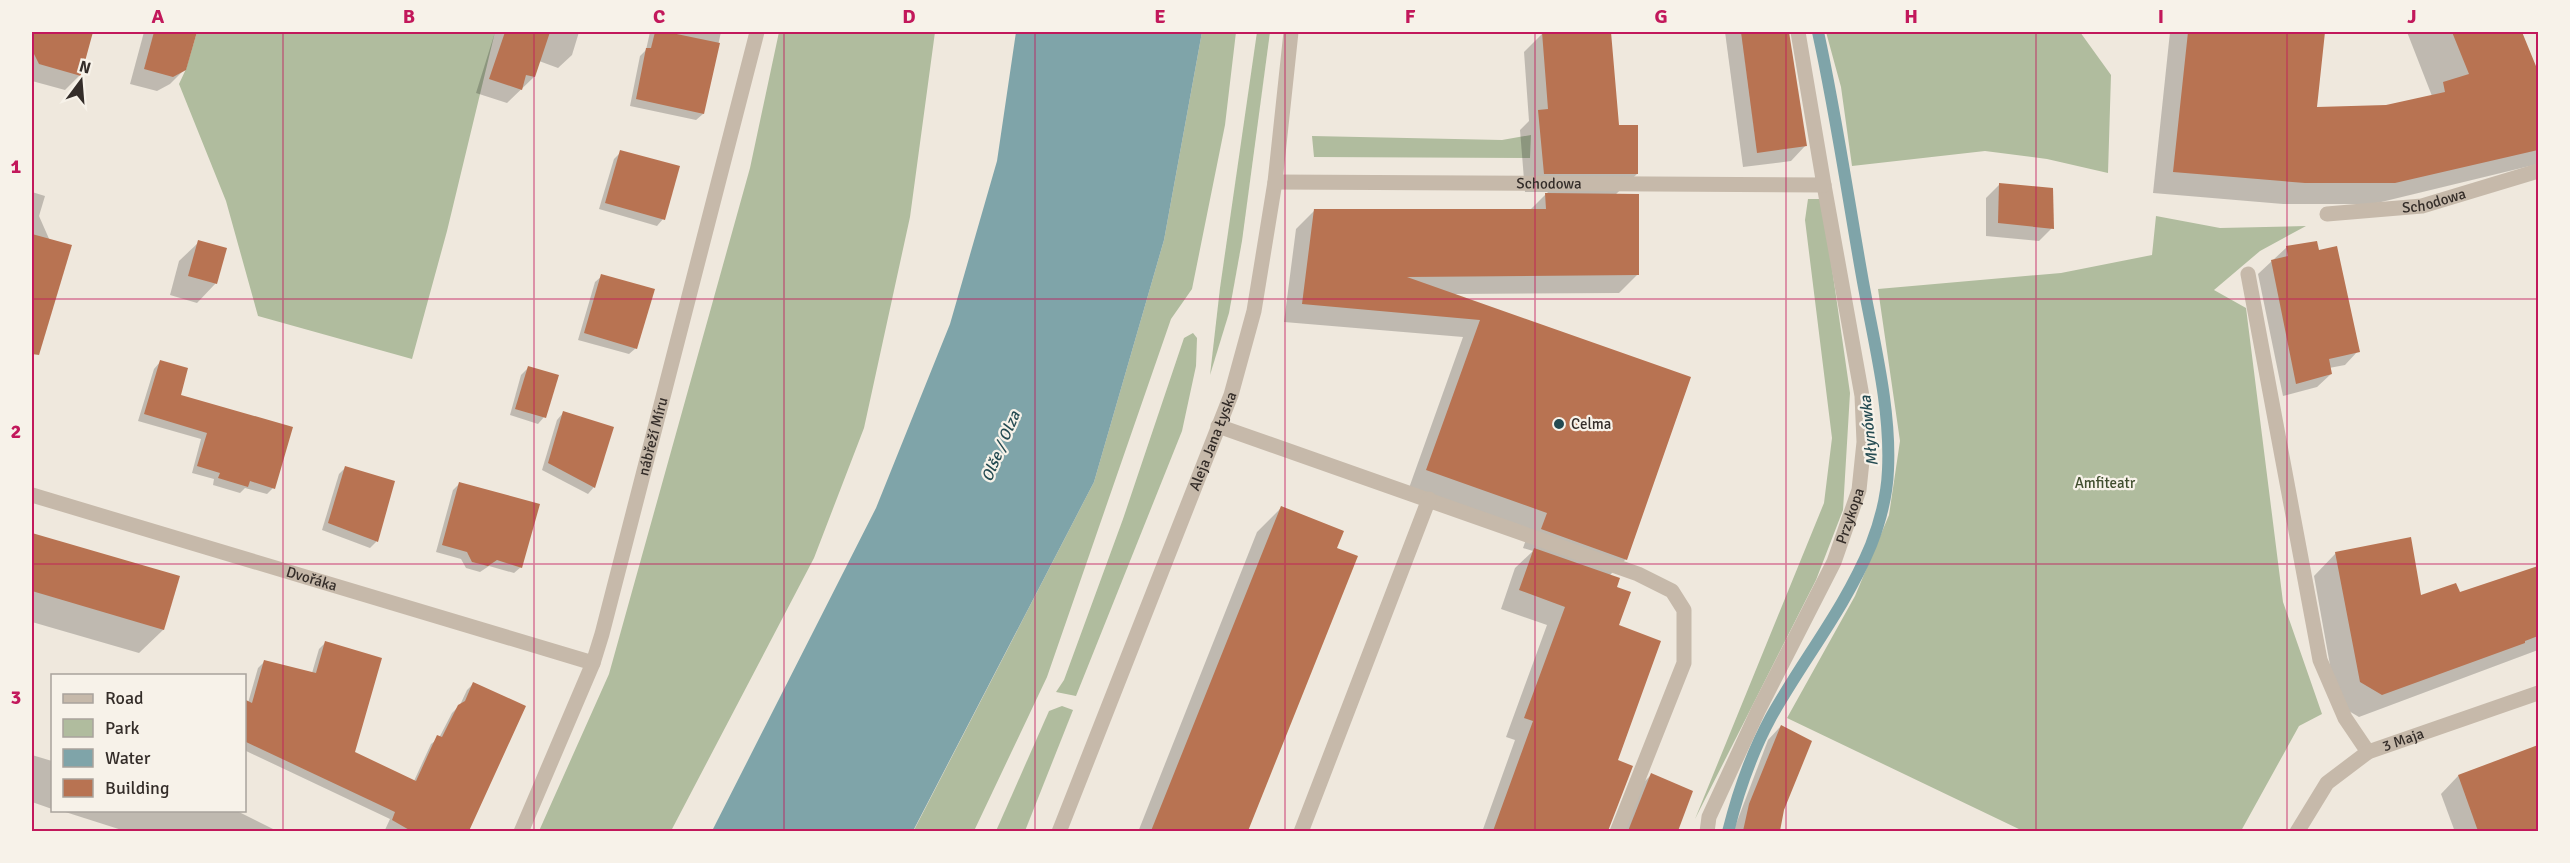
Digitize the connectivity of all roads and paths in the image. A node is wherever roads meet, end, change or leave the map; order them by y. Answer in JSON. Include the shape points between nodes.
{"nodes":[{"id":1,"x":757,"y":32,"type":"edge"},
{"id":2,"x":1291,"y":32,"type":"edge"},
{"id":3,"x":1798,"y":32,"type":"edge"},
{"id":4,"x":2538,"y":171,"type":"edge"},
{"id":5,"x":1275,"y":182,"type":"junction"},
{"id":6,"x":1824,"y":185,"type":"junction"},
{"id":7,"x":2327,"y":214,"type":"dead end"},
{"id":8,"x":2248,"y":274,"type":"dead end"},
{"id":9,"x":1218,"y":426,"type":"junction"},
{"id":10,"x":32,"y":495,"type":"edge"},
{"id":11,"x":1429,"y":500,"type":"junction"},
{"id":12,"x":593,"y":663,"type":"junction"},
{"id":13,"x":2538,"y":693,"type":"edge"},
{"id":14,"x":2368,"y":752,"type":"junction"},
{"id":15,"x":521,"y":831,"type":"edge"},
{"id":16,"x":1059,"y":831,"type":"edge"},
{"id":17,"x":1301,"y":831,"type":"edge"},
{"id":18,"x":1617,"y":831,"type":"edge"},
{"id":19,"x":1707,"y":831,"type":"edge"},
{"id":20,"x":2297,"y":831,"type":"edge"}],
"edges":[{"from":1,"to":12,"type":"street","name":"nábřeží Míru"},
{"from":2,"to":5,"type":"street","name":"Aleja Jana Łyska"},
{"from":3,"to":6,"type":"street","name":"Przykopa"},
{"from":4,"to":7,"type":"street","name":"Schodowa","via":[[2422,206]]},
{"from":5,"to":6,"type":"street","name":"Schodowa"},
{"from":5,"to":9,"type":"street","name":"Aleja Jana Łyska","via":[[1254,311],[1231,395]]},
{"from":6,"to":19,"type":"street","name":"Przykopa","via":[[1862,396],[1864,442],[1859,490],[1834,562],[1758,711],[1709,817]]},
{"from":8,"to":14,"type":"street","via":[[2320,660],[2345,718]]},
{"from":9,"to":11,"type":"street"},
{"from":9,"to":16,"type":"street","name":"Aleja Jana Łyska"},
{"from":10,"to":12,"type":"street","name":"Dvořáka"},
{"from":11,"to":17,"type":"street"},
{"from":11,"to":18,"type":"street","via":[[1638,574],[1672,591],[1684,610],[1684,663]]},
{"from":12,"to":15,"type":"street","name":"nábřeží Míru"},
{"from":13,"to":14,"type":"street","name":"3 Maja"},
{"from":14,"to":20,"type":"street","name":"3 Maja","via":[[2327,783]]}]}
